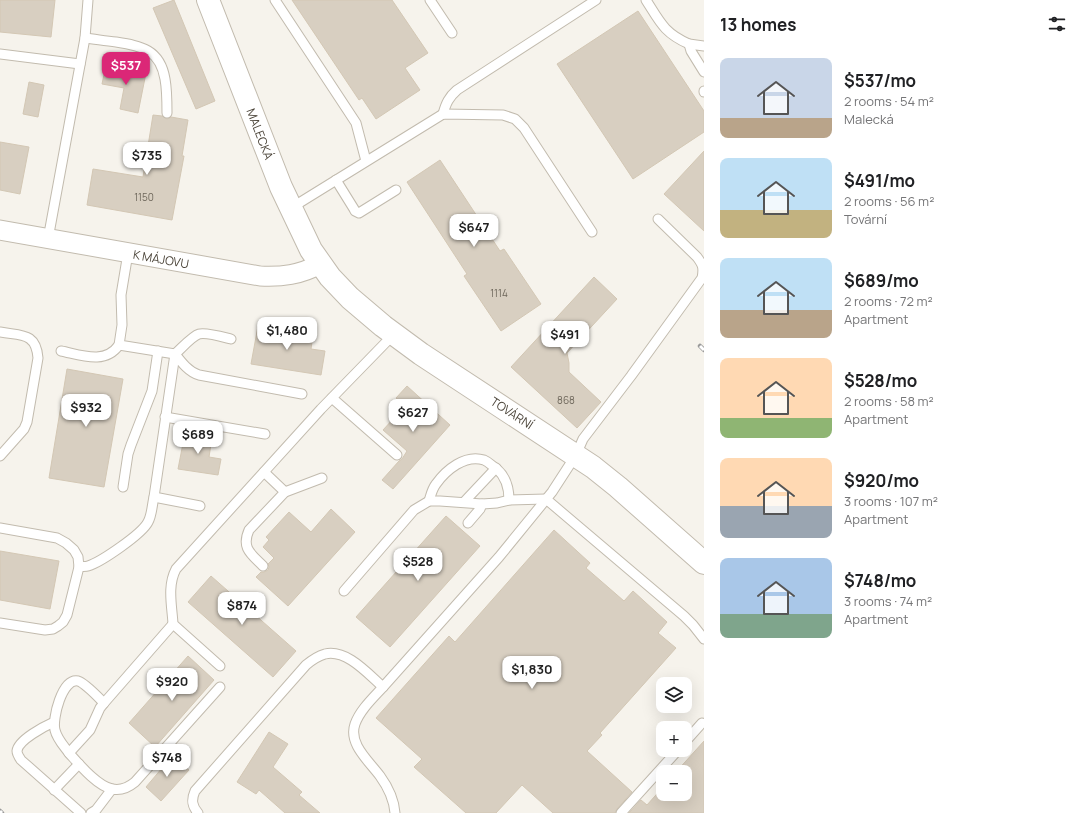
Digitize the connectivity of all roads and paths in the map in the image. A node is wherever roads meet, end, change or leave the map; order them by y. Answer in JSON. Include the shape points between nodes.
{"nodes":[{"id":1,"x":88,"y":0,"type":"edge"},
{"id":2,"x":208,"y":0,"type":"edge"},
{"id":3,"x":275,"y":0,"type":"edge"},
{"id":4,"x":430,"y":0,"type":"edge"},
{"id":5,"x":596,"y":0,"type":"edge"},
{"id":6,"x":646,"y":0,"type":"edge"},
{"id":7,"x":452,"y":32,"type":"dead end"},
{"id":8,"x":85,"y":38,"type":"junction"},
{"id":9,"x":689,"y":44,"type":"junction"},
{"id":10,"x":704,"y":46,"type":"edge"},
{"id":11,"x":0,"y":54,"type":"edge"},
{"id":12,"x":80,"y":64,"type":"junction"},
{"id":13,"x":704,"y":72,"type":"edge"},
{"id":14,"x":167,"y":112,"type":"dead end"},
{"id":15,"x":443,"y":114,"type":"junction"},
{"id":16,"x":366,"y":161,"type":"junction"},
{"id":17,"x":336,"y":180,"type":"junction"},
{"id":18,"x":396,"y":190,"type":"dead end"},
{"id":19,"x":291,"y":208,"type":"junction"},
{"id":20,"x":658,"y":219,"type":"dead end"},
{"id":21,"x":0,"y":230,"type":"edge"},
{"id":22,"x":592,"y":232,"type":"dead end"},
{"id":23,"x":48,"y":239,"type":"junction"},
{"id":24,"x":128,"y":253,"type":"junction"},
{"id":25,"x":320,"y":264,"type":"junction"},
{"id":26,"x":0,"y":332,"type":"edge"},
{"id":27,"x":394,"y":334,"type":"junction"},
{"id":28,"x":231,"y":338,"type":"dead end"},
{"id":29,"x":119,"y":345,"type":"junction"},
{"id":30,"x":61,"y":351,"type":"dead end"},
{"id":31,"x":158,"y":352,"type":"junction"},
{"id":32,"x":175,"y":354,"type":"junction"},
{"id":33,"x":302,"y":394,"type":"dead end"},
{"id":34,"x":332,"y":398,"type":"junction"},
{"id":35,"x":165,"y":417,"type":"junction"},
{"id":36,"x":265,"y":434,"type":"dead end"},
{"id":37,"x":397,"y":455,"type":"dead end"},
{"id":38,"x":576,"y":455,"type":"junction"},
{"id":39,"x":0,"y":456,"type":"edge"},
{"id":40,"x":496,"y":468,"type":"junction"},
{"id":41,"x":264,"y":472,"type":"junction"},
{"id":42,"x":322,"y":478,"type":"dead end"},
{"id":43,"x":123,"y":487,"type":"dead end"},
{"id":44,"x":285,"y":492,"type":"junction"},
{"id":45,"x":154,"y":497,"type":"junction"},
{"id":46,"x":546,"y":499,"type":"junction"},
{"id":47,"x":509,"y":500,"type":"junction"},
{"id":48,"x":429,"y":501,"type":"junction"},
{"id":49,"x":464,"y":502,"type":"junction"},
{"id":50,"x":482,"y":504,"type":"junction"},
{"id":51,"x":200,"y":506,"type":"dead end"},
{"id":52,"x":468,"y":522,"type":"dead end"},
{"id":53,"x":0,"y":528,"type":"edge"},
{"id":54,"x":704,"y":563,"type":"edge"},
{"id":55,"x":79,"y":566,"type":"junction"},
{"id":56,"x":263,"y":566,"type":"dead end"},
{"id":57,"x":344,"y":591,"type":"dead end"},
{"id":58,"x":0,"y":623,"type":"edge"},
{"id":59,"x":173,"y":624,"type":"junction"},
{"id":60,"x":704,"y":639,"type":"edge"},
{"id":61,"x":220,"y":666,"type":"dead end"},
{"id":62,"x":220,"y":687,"type":"dead end"},
{"id":63,"x":382,"y":687,"type":"junction"},
{"id":64,"x":104,"y":703,"type":"junction"},
{"id":65,"x":54,"y":722,"type":"junction"},
{"id":66,"x":702,"y":723,"type":"dead end"},
{"id":67,"x":692,"y":734,"type":"edge"},
{"id":68,"x":69,"y":753,"type":"junction"},
{"id":69,"x":672,"y":757,"type":"edge"},
{"id":70,"x":79,"y":764,"type":"junction"},
{"id":71,"x":112,"y":789,"type":"junction"},
{"id":72,"x":54,"y":790,"type":"junction"},
{"id":73,"x":81,"y":813,"type":"edge"},
{"id":74,"x":91,"y":813,"type":"edge"},
{"id":75,"x":198,"y":813,"type":"edge"},
{"id":76,"x":395,"y":813,"type":"edge"},
{"id":77,"x":621,"y":813,"type":"edge"}],
"edges":[{"from":1,"to":8,"type":"lane"},
{"from":2,"to":19,"type":"street","name":"MALECKÁ"},
{"from":3,"to":16,"type":"lane","via":[[356,123]]},
{"from":4,"to":7,"type":"lane"},
{"from":5,"to":15,"type":"lane","via":[[457,90],[448,99]]},
{"from":6,"to":9,"type":"lane","via":[[665,29]]},
{"from":8,"to":12,"type":"lane"},
{"from":8,"to":14,"type":"lane","via":[[135,45],[155,55],[163,68]]},
{"from":9,"to":10,"type":"lane"},
{"from":9,"to":13,"type":"lane"},
{"from":11,"to":12,"type":"lane"},
{"from":12,"to":23,"type":"lane"},
{"from":15,"to":16,"type":"lane"},
{"from":15,"to":22,"type":"lane","via":[[503,115],[515,119],[524,128]]},
{"from":16,"to":17,"type":"lane"},
{"from":17,"to":18,"type":"lane","via":[[355,212],[359,213]]},
{"from":17,"to":19,"type":"lane"},
{"from":19,"to":25,"type":"street","name":"MALECKÁ"},
{"from":20,"to":38,"type":"lane","via":[[697,257],[704,271],[702,278],[583,439]]},
{"from":21,"to":23,"type":"street","name":"K MÁJOVU"},
{"from":23,"to":24,"type":"street","name":"K MÁJOVU"},
{"from":24,"to":25,"type":"street","name":"K MÁJOVU","via":[[260,276],[293,275]]},
{"from":24,"to":29,"type":"lane","via":[[121,295],[122,325]]},
{"from":25,"to":27,"type":"street","name":"TOVÁRNÍ","via":[[340,288]]},
{"from":26,"to":39,"type":"lane","via":[[24,336],[33,341],[38,350],[28,422]]},
{"from":27,"to":34,"type":"lane"},
{"from":27,"to":38,"type":"street","name":"TOVÁRNÍ"},
{"from":28,"to":32,"type":"lane","via":[[200,334]]},
{"from":29,"to":30,"type":"lane","via":[[115,351],[102,357]]},
{"from":29,"to":31,"type":"lane"},
{"from":31,"to":32,"type":"lane"},
{"from":31,"to":43,"type":"lane","via":[[152,391],[128,454]]},
{"from":32,"to":33,"type":"lane","via":[[189,370],[199,375]]},
{"from":32,"to":35,"type":"lane"},
{"from":34,"to":37,"type":"lane"},
{"from":34,"to":41,"type":"lane"},
{"from":35,"to":36,"type":"lane"},
{"from":35,"to":45,"type":"lane"},
{"from":38,"to":46,"type":"lane"},
{"from":38,"to":54,"type":"street","name":"TOVÁRNÍ","via":[[618,487]]},
{"from":40,"to":47,"type":"lane","via":[[506,483]]},
{"from":40,"to":48,"type":"lane","via":[[484,460],[466,460],[454,467],[436,485]]},
{"from":40,"to":49,"type":"lane"},
{"from":41,"to":44,"type":"lane"},
{"from":41,"to":59,"type":"lane","via":[[176,569],[171,585]]},
{"from":42,"to":44,"type":"lane"},
{"from":44,"to":56,"type":"lane","via":[[246,536],[245,542],[249,552]]},
{"from":45,"to":51,"type":"lane"},
{"from":45,"to":55,"type":"lane","via":[[151,514],[143,530],[101,560],[88,566]]},
{"from":46,"to":47,"type":"lane"},
{"from":46,"to":60,"type":"lane","via":[[684,616]]},
{"from":46,"to":63,"type":"lane","via":[[499,557]]},
{"from":47,"to":50,"type":"lane"},
{"from":48,"to":49,"type":"lane"},
{"from":48,"to":57,"type":"lane","via":[[414,510]]},
{"from":49,"to":50,"type":"lane"},
{"from":50,"to":52,"type":"lane"},
{"from":53,"to":55,"type":"lane","via":[[57,538],[74,550]]},
{"from":55,"to":58,"type":"lane","via":[[68,615],[58,626],[45,630]]},
{"from":59,"to":61,"type":"lane"},
{"from":59,"to":64,"type":"lane"},
{"from":62,"to":71,"type":"lane","via":[[135,782],[129,787]]},
{"from":63,"to":75,"type":"lane","via":[[361,667],[344,656],[334,653],[315,658],[306,665],[192,796],[193,807]]},
{"from":63,"to":76,"type":"lane","via":[[360,714],[354,725],[354,737],[358,749],[389,791]]},
{"from":64,"to":65,"type":"lane","via":[[83,684],[74,681],[68,685],[59,701]]},
{"from":64,"to":68,"type":"lane","via":[[90,730]]},
{"from":65,"to":68,"type":"lane","via":[[57,736]]},
{"from":65,"to":72,"type":"lane","via":[[29,736],[17,750],[21,760]]},
{"from":66,"to":67,"type":"lane"},
{"from":68,"to":70,"type":"lane"},
{"from":69,"to":77,"type":"lane"},
{"from":70,"to":71,"type":"lane","via":[[90,776]]},
{"from":70,"to":72,"type":"lane"},
{"from":71,"to":74,"type":"lane"},
{"from":72,"to":73,"type":"lane"}]}
